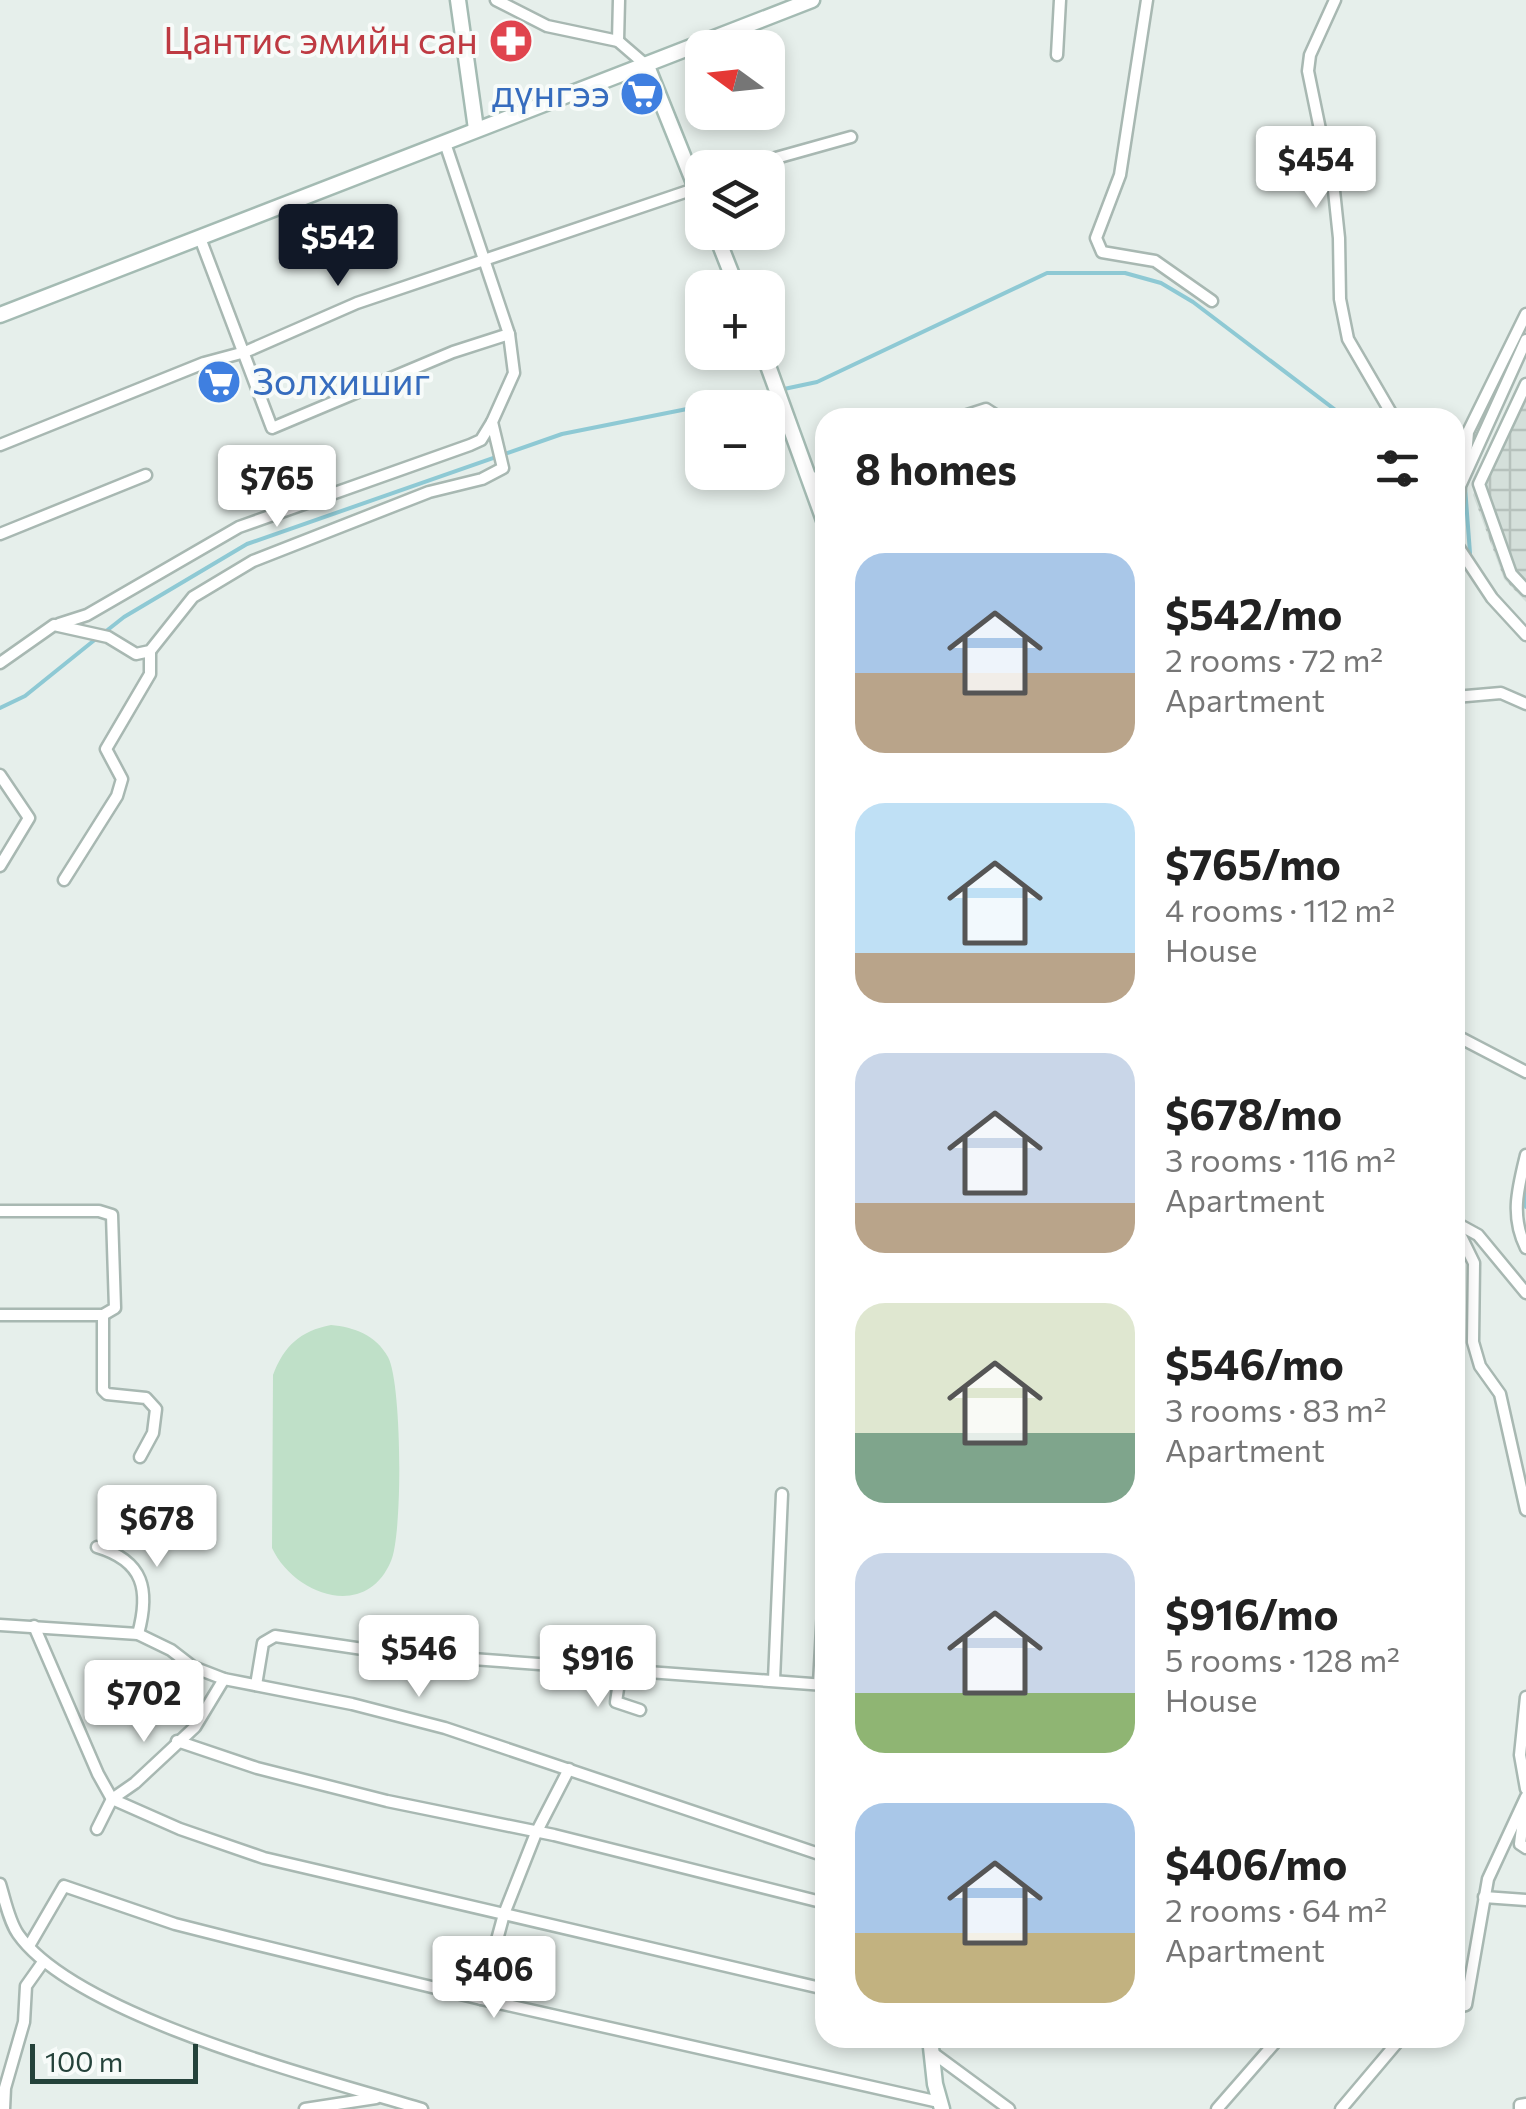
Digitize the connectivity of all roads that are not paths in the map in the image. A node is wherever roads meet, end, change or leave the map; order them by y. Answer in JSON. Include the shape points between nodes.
{"nodes":[{"id":1,"x":458,"y":0,"type":"edge"},
{"id":2,"x":496,"y":0,"type":"edge"},
{"id":3,"x":618,"y":0,"type":"edge"},
{"id":4,"x":812,"y":0,"type":"edge"},
{"id":5,"x":1060,"y":0,"type":"edge"},
{"id":6,"x":1147,"y":0,"type":"edge"},
{"id":7,"x":1335,"y":0,"type":"edge"},
{"id":8,"x":618,"y":42,"type":"junction"},
{"id":9,"x":1057,"y":55,"type":"dead end"},
{"id":10,"x":647,"y":66,"type":"junction"},
{"id":11,"x":476,"y":128,"type":"junction"},
{"id":12,"x":852,"y":137,"type":"dead end"},
{"id":13,"x":445,"y":143,"type":"junction"},
{"id":14,"x":685,"y":154,"type":"edge"},
{"id":15,"x":785,"y":156,"type":"edge"},
{"id":16,"x":685,"y":192,"type":"edge"},
{"id":17,"x":200,"y":238,"type":"junction"},
{"id":18,"x":484,"y":258,"type":"junction"},
{"id":19,"x":1212,"y":301,"type":"dead end"},
{"id":20,"x":0,"y":314,"type":"edge"},
{"id":21,"x":1526,"y":314,"type":"edge"},
{"id":22,"x":509,"y":334,"type":"junction"},
{"id":23,"x":1526,"y":340,"type":"edge"},
{"id":24,"x":245,"y":352,"type":"junction"},
{"id":25,"x":770,"y":370,"type":"edge"},
{"id":26,"x":1526,"y":384,"type":"edge"},
{"id":27,"x":1388,"y":408,"type":"edge"},
{"id":28,"x":492,"y":422,"type":"junction"},
{"id":29,"x":0,"y":445,"type":"edge"},
{"id":30,"x":1465,"y":464,"type":"edge"},
{"id":31,"x":1465,"y":472,"type":"edge"},
{"id":32,"x":146,"y":475,"type":"dead end"},
{"id":33,"x":815,"y":477,"type":"edge"},
{"id":34,"x":810,"y":480,"type":"junction"},
{"id":35,"x":815,"y":494,"type":"edge"},
{"id":36,"x":0,"y":534,"type":"edge"},
{"id":37,"x":1465,"y":556,"type":"edge"},
{"id":38,"x":1526,"y":590,"type":"edge"},
{"id":39,"x":54,"y":625,"type":"junction"},
{"id":40,"x":1526,"y":635,"type":"edge"},
{"id":41,"x":150,"y":651,"type":"junction"},
{"id":42,"x":0,"y":663,"type":"edge"},
{"id":43,"x":1465,"y":696,"type":"edge"},
{"id":44,"x":1526,"y":704,"type":"edge"},
{"id":45,"x":0,"y":775,"type":"edge"},
{"id":46,"x":0,"y":866,"type":"edge"},
{"id":47,"x":64,"y":880,"type":"dead end"},
{"id":48,"x":1465,"y":1041,"type":"edge"},
{"id":49,"x":1526,"y":1072,"type":"edge"},
{"id":50,"x":1526,"y":1155,"type":"edge"},
{"id":51,"x":0,"y":1212,"type":"edge"},
{"id":52,"x":1465,"y":1228,"type":"edge"},
{"id":53,"x":1465,"y":1244,"type":"edge"},
{"id":54,"x":1526,"y":1248,"type":"edge"},
{"id":55,"x":1526,"y":1292,"type":"edge"},
{"id":56,"x":0,"y":1315,"type":"edge"},
{"id":57,"x":103,"y":1315,"type":"junction"},
{"id":58,"x":140,"y":1457,"type":"dead end"},
{"id":59,"x":782,"y":1494,"type":"dead end"},
{"id":60,"x":1526,"y":1510,"type":"edge"},
{"id":61,"x":98,"y":1547,"type":"dead end"},
{"id":62,"x":0,"y":1624,"type":"edge"},
{"id":63,"x":34,"y":1626,"type":"junction"},
{"id":64,"x":138,"y":1634,"type":"junction"},
{"id":65,"x":620,"y":1669,"type":"junction"},
{"id":66,"x":224,"y":1679,"type":"junction"},
{"id":67,"x":774,"y":1680,"type":"junction"},
{"id":68,"x":815,"y":1683,"type":"edge"},
{"id":69,"x":256,"y":1685,"type":"junction"},
{"id":70,"x":1526,"y":1696,"type":"edge"},
{"id":71,"x":640,"y":1710,"type":"dead end"},
{"id":72,"x":177,"y":1740,"type":"junction"},
{"id":73,"x":568,"y":1770,"type":"junction"},
{"id":74,"x":1526,"y":1788,"type":"edge"},
{"id":75,"x":112,"y":1798,"type":"junction"},
{"id":76,"x":1526,"y":1800,"type":"edge"},
{"id":77,"x":97,"y":1829,"type":"dead end"},
{"id":78,"x":536,"y":1834,"type":"junction"},
{"id":79,"x":1526,"y":1848,"type":"edge"},
{"id":80,"x":815,"y":1853,"type":"edge"},
{"id":81,"x":0,"y":1884,"type":"edge"},
{"id":82,"x":1484,"y":1897,"type":"junction"},
{"id":83,"x":815,"y":1900,"type":"edge"},
{"id":84,"x":1526,"y":1900,"type":"edge"},
{"id":85,"x":504,"y":1914,"type":"junction"},
{"id":86,"x":29,"y":1946,"type":"junction"},
{"id":87,"x":43,"y":1962,"type":"junction"},
{"id":88,"x":815,"y":1987,"type":"edge"},
{"id":89,"x":481,"y":1999,"type":"junction"},
{"id":90,"x":1465,"y":2005,"type":"edge"},
{"id":91,"x":932,"y":2048,"type":"edge"},
{"id":92,"x":936,"y":2048,"type":"edge"},
{"id":93,"x":1271,"y":2048,"type":"edge"},
{"id":94,"x":1393,"y":2048,"type":"edge"},
{"id":95,"x":382,"y":2097,"type":"junction"},
{"id":96,"x":1526,"y":2104,"type":"edge"},
{"id":97,"x":940,"y":2106,"type":"edge"},
{"id":98,"x":4,"y":2109,"type":"edge"},
{"id":99,"x":305,"y":2109,"type":"edge"},
{"id":100,"x":422,"y":2109,"type":"edge"},
{"id":101,"x":1009,"y":2109,"type":"edge"},
{"id":102,"x":1217,"y":2109,"type":"edge"},
{"id":103,"x":1341,"y":2109,"type":"edge"},
{"id":104,"x":1520,"y":2109,"type":"edge"}],
"edges":[{"from":1,"to":11,"type":"main road"},
{"from":2,"to":8,"type":"street","via":[[547,26]]},
{"from":3,"to":8,"type":"street"},
{"from":4,"to":10,"type":"main road"},
{"from":5,"to":9,"type":"street"},
{"from":6,"to":19,"type":"street","via":[[1120,175],[1096,238],[1102,252],[1155,261]]},
{"from":7,"to":27,"type":"street","via":[[1308,71],[1331,162],[1348,339]]},
{"from":8,"to":10,"type":"street"},
{"from":10,"to":11,"type":"main road"},
{"from":10,"to":14,"type":"main road"},
{"from":11,"to":13,"type":"main road"},
{"from":12,"to":15,"type":"street"},
{"from":13,"to":17,"type":"main road"},
{"from":13,"to":18,"type":"street"},
{"from":16,"to":18,"type":"street"},
{"from":17,"to":20,"type":"main road"},
{"from":17,"to":24,"type":"street"},
{"from":18,"to":22,"type":"street"},
{"from":18,"to":24,"type":"street"},
{"from":21,"to":30,"type":"street","via":[[1468,432]]},
{"from":22,"to":24,"type":"street","via":[[272,428]]},
{"from":22,"to":28,"type":"street","via":[[514,373]]},
{"from":23,"to":31,"type":"street"},
{"from":24,"to":29,"type":"street"},
{"from":25,"to":34,"type":"main road"},
{"from":26,"to":38,"type":"street","via":[[1480,484],[1512,574]]},
{"from":28,"to":39,"type":"street","via":[[481,440],[239,527],[86,616]]},
{"from":28,"to":41,"type":"street","via":[[502,468],[253,562],[193,597]]},
{"from":32,"to":36,"type":"street"},
{"from":33,"to":34,"type":"street"},
{"from":34,"to":35,"type":"main road"},
{"from":37,"to":40,"type":"street"},
{"from":39,"to":41,"type":"street","via":[[108,637],[136,654]]},
{"from":39,"to":42,"type":"street"},
{"from":41,"to":47,"type":"street","via":[[150,674],[106,749],[122,779],[118,796]]},
{"from":43,"to":44,"type":"street","via":[[1502,693]]},
{"from":45,"to":46,"type":"street","via":[[29,818]]},
{"from":48,"to":49,"type":"street"},
{"from":50,"to":54,"type":"street","via":[[1515,1203]]},
{"from":51,"to":57,"type":"street","via":[[112,1215],[114,1308]]},
{"from":52,"to":55,"type":"street"},
{"from":53,"to":60,"type":"street","via":[[1474,1263],[1473,1342],[1500,1394]]},
{"from":56,"to":57,"type":"street"},
{"from":57,"to":58,"type":"street","via":[[103,1390],[146,1398],[156,1408],[153,1434]]},
{"from":59,"to":67,"type":"street"},
{"from":61,"to":64,"type":"street","via":[[120,1554],[144,1590]]},
{"from":62,"to":63,"type":"street"},
{"from":63,"to":64,"type":"street"},
{"from":63,"to":75,"type":"street"},
{"from":64,"to":66,"type":"street"},
{"from":65,"to":67,"type":"street"},
{"from":65,"to":69,"type":"street","via":[[275,1636],[263,1643]]},
{"from":65,"to":71,"type":"street","via":[[616,1702]]},
{"from":66,"to":69,"type":"street"},
{"from":66,"to":72,"type":"street","via":[[195,1727]]},
{"from":67,"to":68,"type":"street"},
{"from":69,"to":73,"type":"street","via":[[445,1728]]},
{"from":70,"to":74,"type":"street","via":[[1520,1756]]},
{"from":72,"to":75,"type":"street"},
{"from":72,"to":78,"type":"street","via":[[276,1772]]},
{"from":73,"to":78,"type":"street"},
{"from":73,"to":80,"type":"street"},
{"from":75,"to":77,"type":"street"},
{"from":75,"to":85,"type":"street","via":[[264,1858]]},
{"from":76,"to":79,"type":"street","via":[[1520,1844]]},
{"from":76,"to":82,"type":"street"},
{"from":78,"to":83,"type":"street"},
{"from":78,"to":85,"type":"street"},
{"from":81,"to":86,"type":"street","via":[[16,1932]]},
{"from":82,"to":84,"type":"street"},
{"from":82,"to":90,"type":"street"},
{"from":85,"to":88,"type":"street"},
{"from":85,"to":89,"type":"street"},
{"from":86,"to":87,"type":"street"},
{"from":86,"to":89,"type":"street","via":[[64,1886],[175,1924]]},
{"from":87,"to":95,"type":"street","via":[[120,2007]]},
{"from":87,"to":98,"type":"street","via":[[26,1986]]},
{"from":89,"to":97,"type":"street"},
{"from":91,"to":97,"type":"main road"},
{"from":92,"to":101,"type":"street"},
{"from":93,"to":102,"type":"street"},
{"from":94,"to":103,"type":"street"},
{"from":95,"to":99,"type":"street"},
{"from":95,"to":100,"type":"street"},
{"from":96,"to":104,"type":"street"}]}
